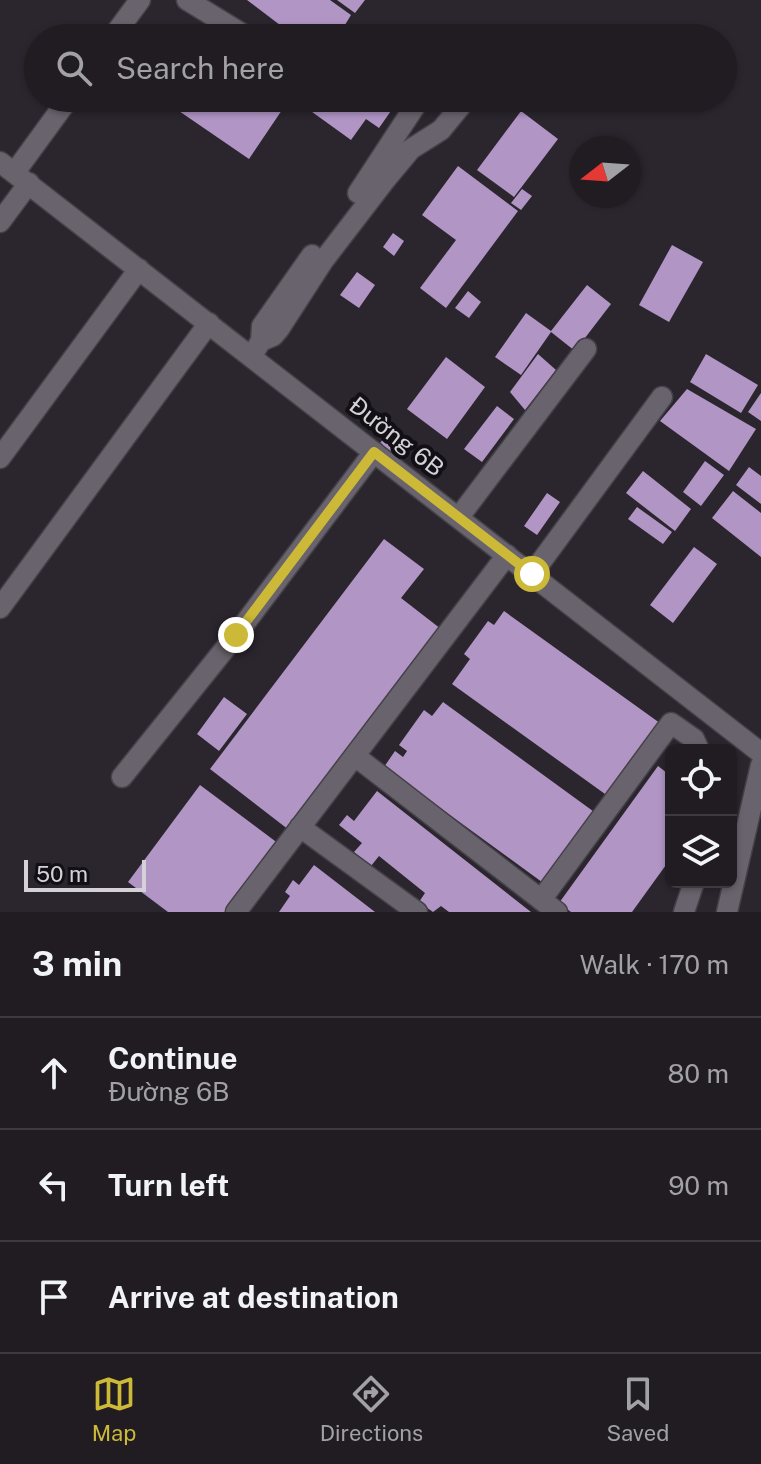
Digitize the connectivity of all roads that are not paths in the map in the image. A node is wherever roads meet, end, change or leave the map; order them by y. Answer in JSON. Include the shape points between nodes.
{"nodes":[{"id":1,"x":140,"y":0,"type":"edge"},
{"id":2,"x":187,"y":0,"type":"edge"},
{"id":3,"x":122,"y":24,"type":"edge"},
{"id":4,"x":226,"y":24,"type":"edge"},
{"id":5,"x":59,"y":112,"type":"edge"},
{"id":6,"x":411,"y":112,"type":"edge"},
{"id":7,"x":456,"y":112,"type":"edge"},
{"id":8,"x":15,"y":172,"type":"edge"},
{"id":9,"x":0,"y":222,"type":"edge"},
{"id":10,"x":139,"y":269,"type":"junction"},
{"id":11,"x":209,"y":323,"type":"junction"},
{"id":12,"x":256,"y":349,"type":"junction"},
{"id":13,"x":586,"y":349,"type":"dead end"},
{"id":14,"x":662,"y":397,"type":"dead end"},
{"id":15,"x":374,"y":452,"type":"junction"},
{"id":16,"x":0,"y":458,"type":"edge"},
{"id":17,"x":459,"y":517,"type":"junction"},
{"id":18,"x":507,"y":555,"type":"junction"},
{"id":19,"x":532,"y":574,"type":"junction"},
{"id":20,"x":0,"y":608,"type":"edge"},
{"id":21,"x":696,"y":744,"type":"edge"},
{"id":22,"x":761,"y":753,"type":"edge"},
{"id":23,"x":355,"y":756,"type":"junction"},
{"id":24,"x":761,"y":765,"type":"edge"},
{"id":25,"x":122,"y":777,"type":"dead end"},
{"id":26,"x":300,"y":827,"type":"junction"},
{"id":27,"x":692,"y":888,"type":"edge"},
{"id":28,"x":549,"y":906,"type":"edge"},
{"id":29,"x":236,"y":912,"type":"edge"},
{"id":30,"x":415,"y":912,"type":"edge"},
{"id":31,"x":684,"y":912,"type":"edge"},
{"id":32,"x":727,"y":912,"type":"edge"}],
"edges":[{"from":1,"to":3,"type":"street"},
{"from":2,"to":4,"type":"street"},
{"from":5,"to":8,"type":"street"},
{"from":6,"to":12,"type":"street","via":[[267,316]]},
{"from":7,"to":12,"type":"street","via":[[441,130],[411,149],[323,261],[279,329]]},
{"from":8,"to":9,"type":"street"},
{"from":8,"to":10,"type":"street","name":"Đường 6B"},
{"from":10,"to":11,"type":"street","name":"Đường 6B"},
{"from":10,"to":16,"type":"street"},
{"from":11,"to":12,"type":"street","name":"Đường 6B"},
{"from":11,"to":20,"type":"street"},
{"from":12,"to":15,"type":"street","name":"Đường 6B"},
{"from":13,"to":17,"type":"street"},
{"from":14,"to":19,"type":"street"},
{"from":15,"to":17,"type":"street","name":"Đường 6B"},
{"from":15,"to":25,"type":"street"},
{"from":17,"to":18,"type":"street","name":"Đường 6B"},
{"from":18,"to":19,"type":"street","name":"Đường 6B"},
{"from":18,"to":23,"type":"street"},
{"from":19,"to":22,"type":"street","name":"Đường 6B"},
{"from":21,"to":28,"type":"street","via":[[671,723]]},
{"from":23,"to":26,"type":"street"},
{"from":23,"to":28,"type":"street"},
{"from":24,"to":32,"type":"street"},
{"from":26,"to":29,"type":"street"},
{"from":26,"to":30,"type":"street"},
{"from":27,"to":31,"type":"street"}]}
